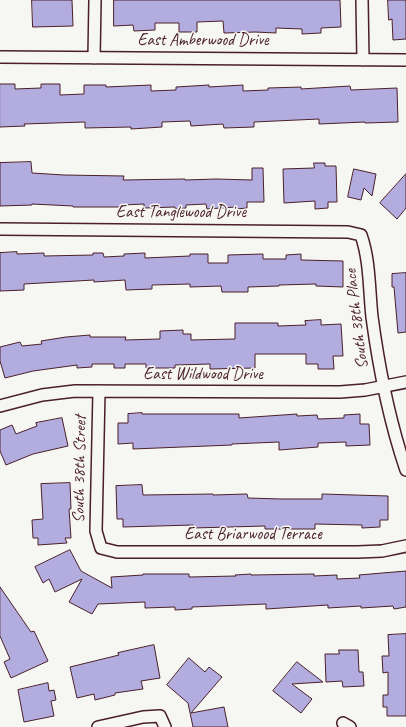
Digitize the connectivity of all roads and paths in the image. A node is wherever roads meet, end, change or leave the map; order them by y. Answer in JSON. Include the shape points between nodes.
{"nodes":[{"id":1,"x":95,"y":0,"type":"edge"},
{"id":2,"x":362,"y":0,"type":"edge"},
{"id":3,"x":0,"y":57,"type":"edge"},
{"id":4,"x":94,"y":58,"type":"junction"},
{"id":5,"x":363,"y":60,"type":"junction"},
{"id":6,"x":406,"y":60,"type":"edge"},
{"id":7,"x":0,"y":229,"type":"edge"},
{"id":8,"x":361,"y":235,"type":"joint"},
{"id":9,"x":406,"y":382,"type":"edge"},
{"id":10,"x":384,"y":387,"type":"junction"},
{"id":11,"x":99,"y":391,"type":"junction"},
{"id":12,"x":0,"y":406,"type":"edge"},
{"id":13,"x":406,"y":470,"type":"edge"},
{"id":14,"x":406,"y":546,"type":"edge"},
{"id":15,"x":101,"y":548,"type":"joint"},
{"id":16,"x":98,"y":727,"type":"edge"},
{"id":17,"x":165,"y":727,"type":"edge"}],
"edges":[{"from":1,"to":4,"type":"street"},
{"from":2,"to":5,"type":"street"},
{"from":3,"to":4,"type":"street","name":"East Amberwood Drive"},
{"from":4,"to":5,"type":"street","name":"East Amberwood Drive"},
{"from":5,"to":6,"type":"street","name":"East Amberwood Drive"},
{"from":7,"to":8,"type":"street","name":"East Tanglewood Drive","via":[[348,232]]},
{"from":8,"to":10,"type":"street","name":"South 38th Place","via":[[367,251],[370,304]]},
{"from":9,"to":10,"type":"street","name":"East Wildwood Drive"},
{"from":10,"to":11,"type":"street","name":"East Wildwood Drive","via":[[340,392]]},
{"from":10,"to":13,"type":"street","name":"South 38th Place"},
{"from":11,"to":12,"type":"street","name":"East Wildwood Drive","via":[[55,393]]},
{"from":11,"to":15,"type":"street","name":"South 38th Street","via":[[96,531]]},
{"from":14,"to":15,"type":"street","name":"East Briarwood Terrace","via":[[358,552],[117,552]]},
{"from":16,"to":17,"type":"street","via":[[160,716]]}]}
